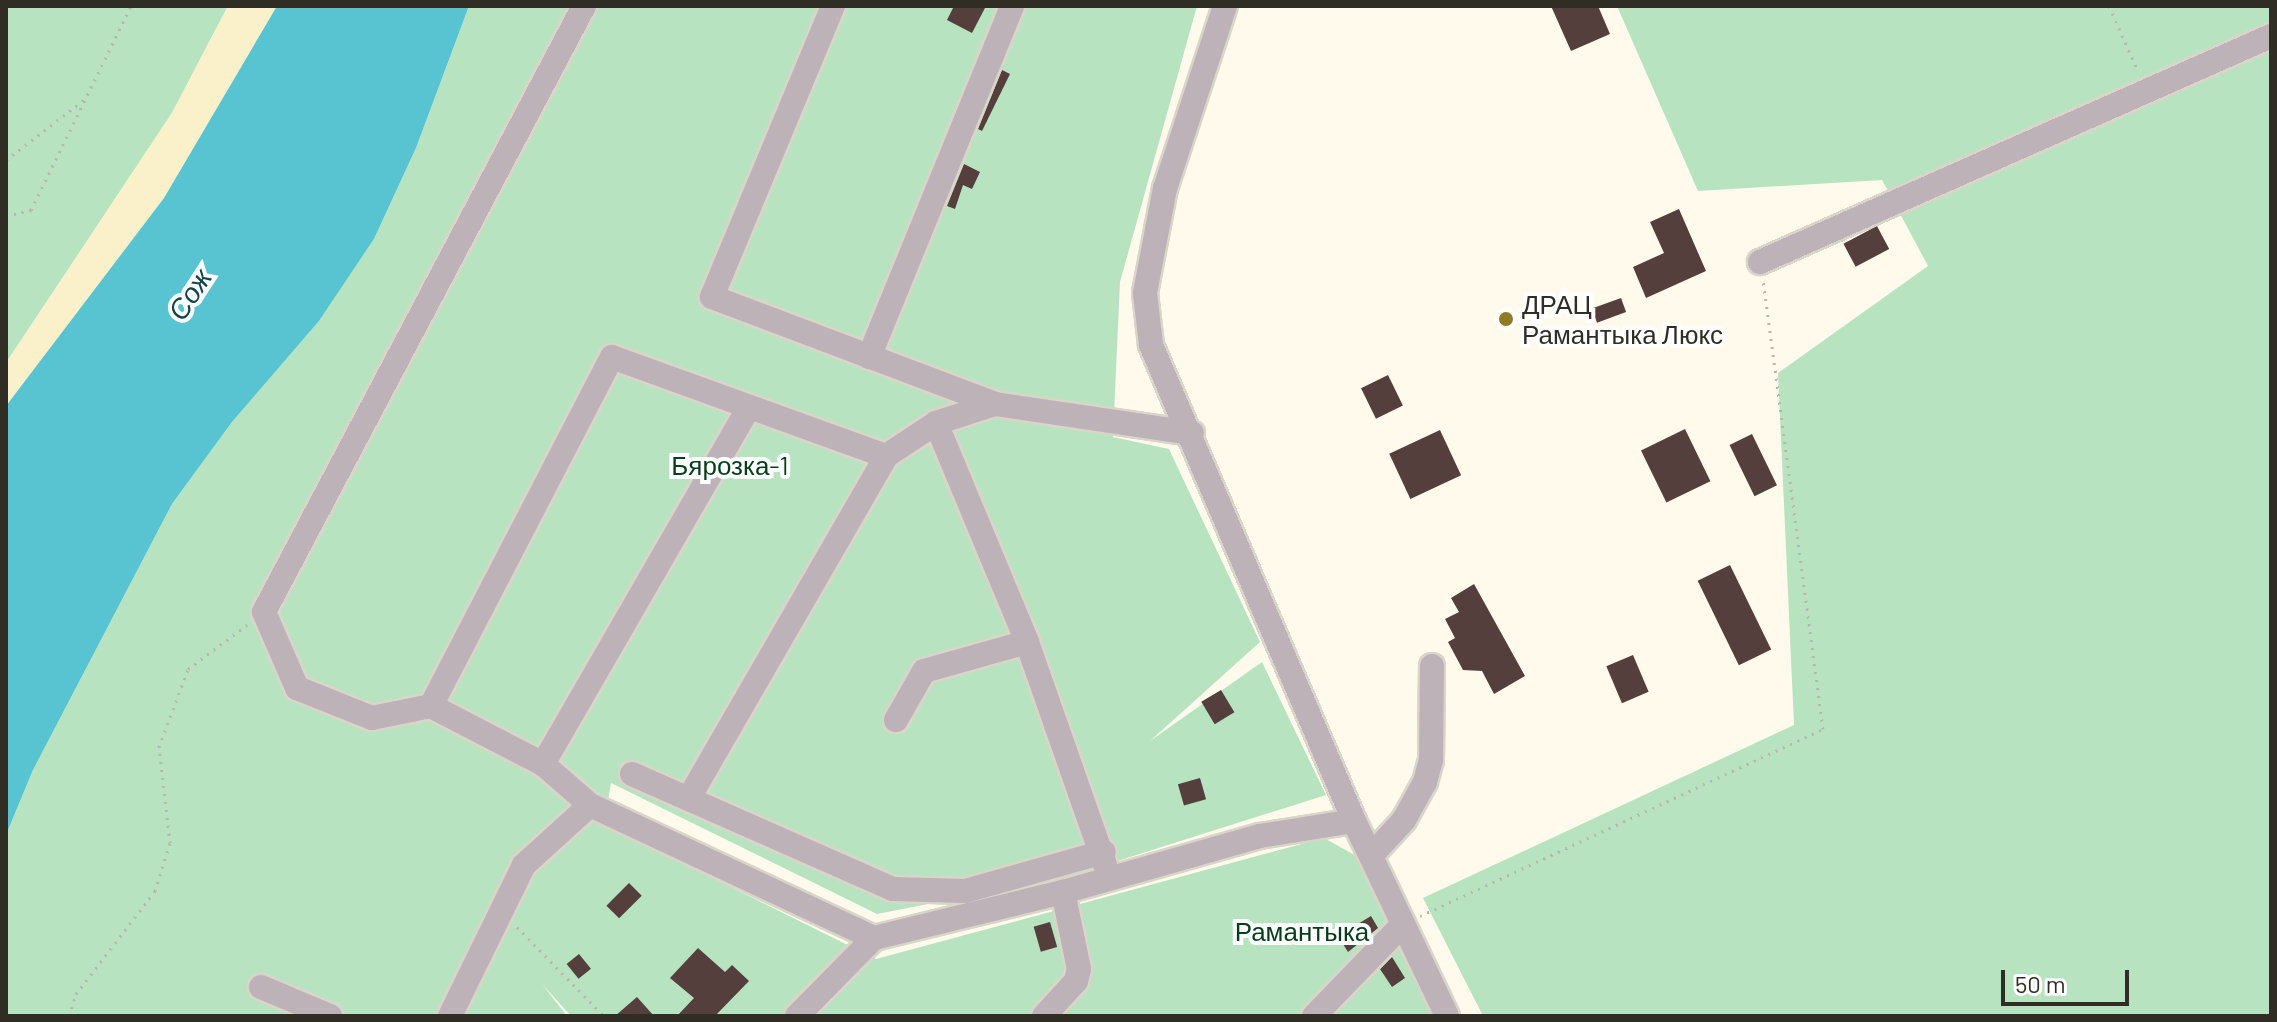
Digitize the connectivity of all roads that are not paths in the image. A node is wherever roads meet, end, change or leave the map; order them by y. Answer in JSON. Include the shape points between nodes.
{"nodes":[{"id":1,"x":584,"y":6,"type":"edge"},
{"id":2,"x":833,"y":6,"type":"edge"},
{"id":3,"x":1012,"y":6,"type":"edge"},
{"id":4,"x":1225,"y":6,"type":"edge"},
{"id":5,"x":2271,"y":36,"type":"edge"},
{"id":6,"x":1760,"y":262,"type":"road end"},
{"id":7,"x":869,"y":357,"type":"junction"},
{"id":8,"x":995,"y":404,"type":"junction"},
{"id":9,"x":749,"y":407,"type":"junction"},
{"id":10,"x":936,"y":423,"type":"junction"},
{"id":11,"x":1192,"y":433,"type":"junction"},
{"id":12,"x":886,"y":456,"type":"junction"},
{"id":13,"x":1027,"y":642,"type":"junction"},
{"id":14,"x":1432,"y":666,"type":"dead end"},
{"id":15,"x":431,"y":706,"type":"junction"},
{"id":16,"x":896,"y":720,"type":"dead end"},
{"id":17,"x":543,"y":764,"type":"junction"},
{"id":18,"x":632,"y":774,"type":"dead end"},
{"id":19,"x":690,"y":796,"type":"junction"},
{"id":20,"x":590,"y":805,"type":"junction"},
{"id":21,"x":1354,"y":821,"type":"junction"},
{"id":22,"x":1104,"y":852,"type":"junction"},
{"id":23,"x":1371,"y":856,"type":"junction"},
{"id":24,"x":1106,"y":879,"type":"junction"},
{"id":25,"x":1063,"y":892,"type":"junction"},
{"id":26,"x":1403,"y":924,"type":"junction"},
{"id":27,"x":874,"y":938,"type":"junction"},
{"id":28,"x":261,"y":987,"type":"dead end"},
{"id":29,"x":330,"y":1016,"type":"edge"},
{"id":30,"x":450,"y":1016,"type":"edge"},
{"id":31,"x":797,"y":1016,"type":"edge"},
{"id":32,"x":1044,"y":1016,"type":"edge"},
{"id":33,"x":1314,"y":1016,"type":"edge"},
{"id":34,"x":1447,"y":1016,"type":"edge"}],
"edges":[{"from":1,"to":15,"type":"street","via":[[264,612],[297,688],[372,718]]},
{"from":2,"to":7,"type":"street","via":[[712,297]]},
{"from":3,"to":7,"type":"street"},
{"from":4,"to":11,"type":"street","via":[[1165,188],[1145,293],[1151,345]]},
{"from":5,"to":6,"type":"street"},
{"from":7,"to":8,"type":"street"},
{"from":8,"to":10,"type":"street"},
{"from":8,"to":11,"type":"street"},
{"from":9,"to":12,"type":"street"},
{"from":9,"to":15,"type":"street","via":[[612,357]]},
{"from":9,"to":17,"type":"street"},
{"from":10,"to":12,"type":"street"},
{"from":10,"to":13,"type":"street"},
{"from":11,"to":21,"type":"street"},
{"from":12,"to":19,"type":"street"},
{"from":13,"to":16,"type":"street","via":[[924,671]]},
{"from":13,"to":22,"type":"street"},
{"from":14,"to":23,"type":"street","via":[[1431,760],[1425,782],[1404,820]]},
{"from":15,"to":17,"type":"street"},
{"from":17,"to":20,"type":"street"},
{"from":18,"to":19,"type":"street"},
{"from":19,"to":22,"type":"street","via":[[893,889],[965,891]]},
{"from":20,"to":27,"type":"street"},
{"from":20,"to":30,"type":"street","via":[[524,865]]},
{"from":21,"to":23,"type":"street"},
{"from":21,"to":24,"type":"street","via":[[1260,836]]},
{"from":22,"to":24,"type":"street"},
{"from":23,"to":26,"type":"street"},
{"from":24,"to":25,"type":"street"},
{"from":25,"to":27,"type":"street"},
{"from":25,"to":32,"type":"street","via":[[1079,969],[1076,981]]},
{"from":26,"to":33,"type":"street"},
{"from":26,"to":34,"type":"street"},
{"from":27,"to":31,"type":"street"},
{"from":28,"to":29,"type":"street"}]}
